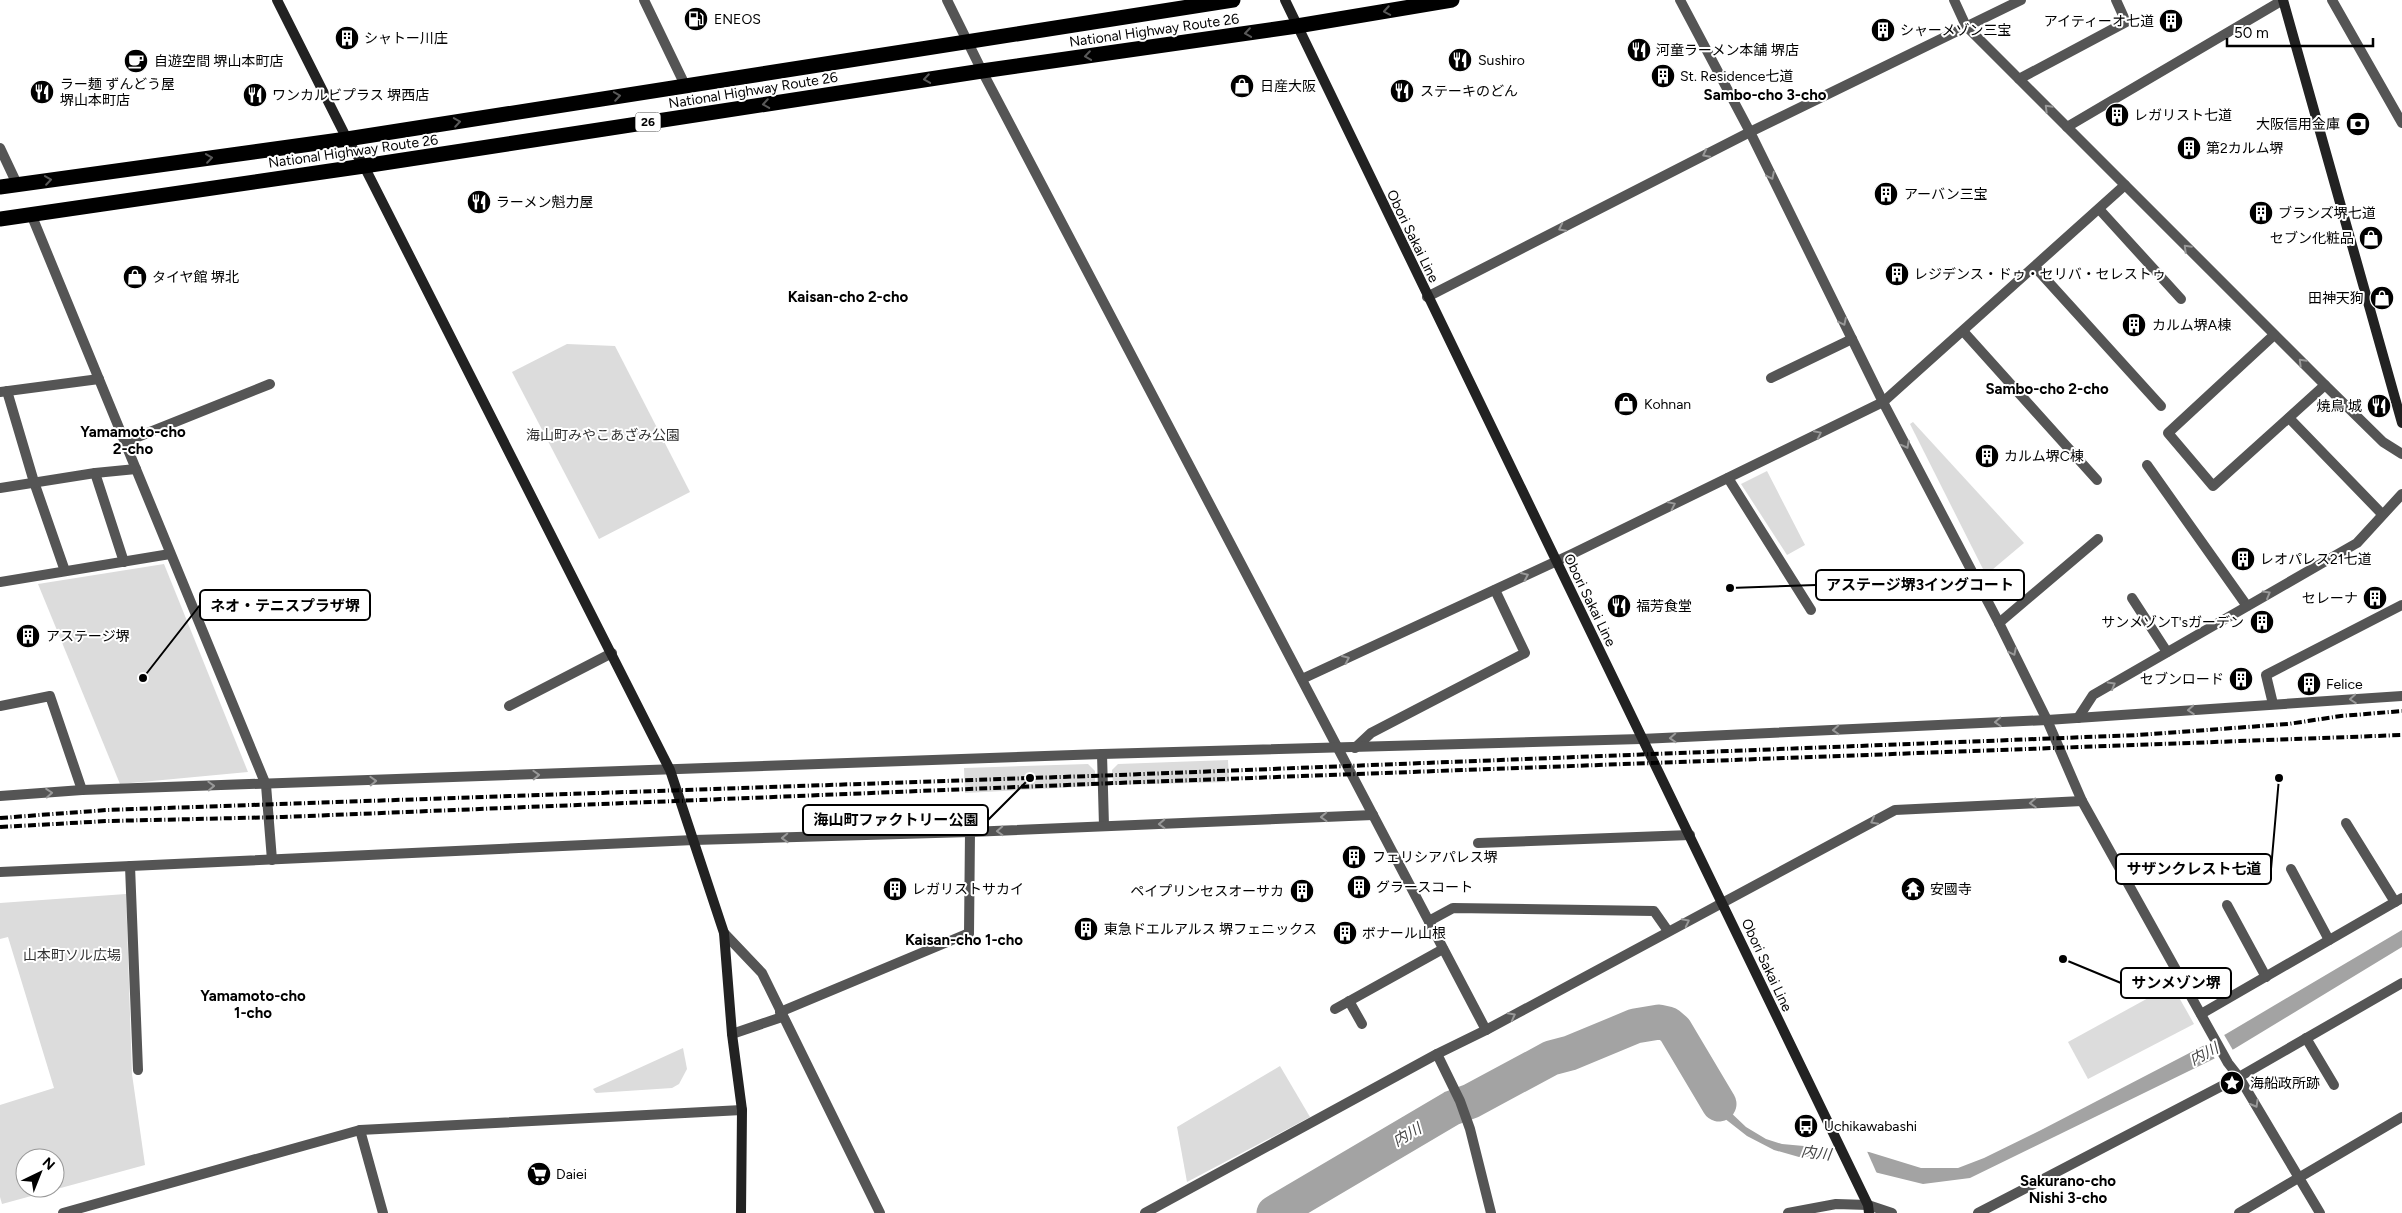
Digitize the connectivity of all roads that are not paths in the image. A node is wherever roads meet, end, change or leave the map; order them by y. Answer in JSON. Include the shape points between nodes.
{"nodes":[{"id":1,"x":277,"y":0,"type":"edge"},
{"id":2,"x":644,"y":0,"type":"edge"},
{"id":3,"x":947,"y":0,"type":"edge"},
{"id":4,"x":1233,"y":0,"type":"edge"},
{"id":5,"x":1285,"y":0,"type":"edge"},
{"id":6,"x":1452,"y":0,"type":"edge"},
{"id":7,"x":1680,"y":0,"type":"edge"},
{"id":8,"x":1954,"y":0,"type":"edge"},
{"id":9,"x":2021,"y":0,"type":"edge"},
{"id":10,"x":2116,"y":0,"type":"edge"},
{"id":11,"x":2283,"y":0,"type":"edge"},
{"id":12,"x":2332,"y":0,"type":"edge"},
{"id":13,"x":1297,"y":26,"type":"junction"},
{"id":14,"x":1966,"y":26,"type":"junction"},
{"id":15,"x":967,"y":40,"type":"junction"},
{"id":16,"x":982,"y":71,"type":"junction"},
{"id":17,"x":2019,"y":79,"type":"junction"},
{"id":18,"x":685,"y":85,"type":"junction"},
{"id":19,"x":2402,"y":123,"type":"edge"},
{"id":20,"x":2067,"y":127,"type":"junction"},
{"id":21,"x":1750,"y":132,"type":"junction"},
{"id":22,"x":346,"y":140,"type":"junction"},
{"id":23,"x":0,"y":148,"type":"edge"},
{"id":24,"x":364,"y":166,"type":"junction"},
{"id":25,"x":17,"y":184,"type":"junction"},
{"id":26,"x":2125,"y":185,"type":"junction"},
{"id":27,"x":0,"y":187,"type":"edge"},
{"id":28,"x":2099,"y":209,"type":"junction"},
{"id":29,"x":31,"y":214,"type":"junction"},
{"id":30,"x":0,"y":219,"type":"edge"},
{"id":31,"x":2035,"y":267,"type":"junction"},
{"id":32,"x":1428,"y":298,"type":"junction"},
{"id":33,"x":2181,"y":299,"type":"dead end"},
{"id":34,"x":1963,"y":332,"type":"junction"},
{"id":35,"x":2274,"y":335,"type":"junction"},
{"id":36,"x":1852,"y":338,"type":"junction"},
{"id":37,"x":1771,"y":378,"type":"dead end"},
{"id":38,"x":99,"y":379,"type":"junction"},
{"id":39,"x":270,"y":384,"type":"dead end"},
{"id":40,"x":2325,"y":385,"type":"junction"},
{"id":41,"x":4,"y":392,"type":"edge"},
{"id":42,"x":1883,"y":402,"type":"junction"},
{"id":43,"x":2160,"y":406,"type":"dead end"},
{"id":44,"x":2289,"y":418,"type":"junction"},
{"id":45,"x":2402,"y":423,"type":"edge"},
{"id":46,"x":125,"y":442,"type":"junction"},
{"id":47,"x":2402,"y":454,"type":"edge"},
{"id":48,"x":2146,"y":464,"type":"dead end"},
{"id":49,"x":136,"y":469,"type":"junction"},
{"id":50,"x":95,"y":473,"type":"junction"},
{"id":51,"x":1728,"y":478,"type":"junction"},
{"id":52,"x":2097,"y":480,"type":"dead end"},
{"id":53,"x":34,"y":482,"type":"junction"},
{"id":54,"x":0,"y":488,"type":"edge"},
{"id":55,"x":2402,"y":494,"type":"edge"},
{"id":56,"x":2382,"y":514,"type":"junction"},
{"id":57,"x":2098,"y":539,"type":"dead end"},
{"id":58,"x":170,"y":554,"type":"junction"},
{"id":59,"x":1556,"y":561,"type":"junction"},
{"id":60,"x":124,"y":562,"type":"junction"},
{"id":61,"x":65,"y":571,"type":"junction"},
{"id":62,"x":0,"y":582,"type":"edge"},
{"id":63,"x":1495,"y":590,"type":"junction"},
{"id":64,"x":2132,"y":598,"type":"dead end"},
{"id":65,"x":2402,"y":605,"type":"edge"},
{"id":66,"x":2247,"y":606,"type":"junction"},
{"id":67,"x":1810,"y":610,"type":"dead end"},
{"id":68,"x":1999,"y":623,"type":"junction"},
{"id":69,"x":2167,"y":652,"type":"junction"},
{"id":70,"x":612,"y":653,"type":"junction"},
{"id":71,"x":1302,"y":680,"type":"junction"},
{"id":72,"x":2402,"y":696,"type":"edge"},
{"id":73,"x":2272,"y":704,"type":"junction"},
{"id":74,"x":0,"y":706,"type":"edge"},
{"id":75,"x":510,"y":706,"type":"dead end"},
{"id":76,"x":2078,"y":718,"type":"junction"},
{"id":77,"x":2047,"y":720,"type":"junction"},
{"id":78,"x":1641,"y":739,"type":"junction"},
{"id":79,"x":1338,"y":747,"type":"junction"},
{"id":80,"x":1356,"y":748,"type":"junction"},
{"id":81,"x":1102,"y":754,"type":"junction"},
{"id":82,"x":670,"y":770,"type":"junction"},
{"id":83,"x":266,"y":785,"type":"junction"},
{"id":84,"x":82,"y":790,"type":"junction"},
{"id":85,"x":0,"y":796,"type":"edge"},
{"id":86,"x":2082,"y":801,"type":"junction"},
{"id":87,"x":1373,"y":815,"type":"junction"},
{"id":88,"x":2346,"y":823,"type":"dead end"},
{"id":89,"x":1104,"y":826,"type":"junction"},
{"id":90,"x":970,"y":832,"type":"junction"},
{"id":91,"x":1690,"y":836,"type":"junction"},
{"id":92,"x":694,"y":840,"type":"junction"},
{"id":93,"x":1478,"y":843,"type":"dead end"},
{"id":94,"x":272,"y":860,"type":"junction"},
{"id":95,"x":130,"y":866,"type":"junction"},
{"id":96,"x":2291,"y":869,"type":"dead end"},
{"id":97,"x":0,"y":872,"type":"edge"},
{"id":98,"x":2398,"y":900,"type":"edge"},
{"id":99,"x":1723,"y":902,"type":"junction"},
{"id":100,"x":2227,"y":905,"type":"dead end"},
{"id":101,"x":1429,"y":921,"type":"junction"},
{"id":102,"x":1668,"y":931,"type":"junction"},
{"id":103,"x":724,"y":933,"type":"junction"},
{"id":104,"x":2329,"y":940,"type":"junction"},
{"id":105,"x":1443,"y":949,"type":"junction"},
{"id":106,"x":2266,"y":977,"type":"junction"},
{"id":107,"x":2402,"y":983,"type":"edge"},
{"id":108,"x":1349,"y":1001,"type":"junction"},
{"id":109,"x":1335,"y":1009,"type":"dead end"},
{"id":110,"x":781,"y":1014,"type":"junction"},
{"id":111,"x":2201,"y":1014,"type":"junction"},
{"id":112,"x":1362,"y":1024,"type":"dead end"},
{"id":113,"x":1486,"y":1030,"type":"junction"},
{"id":114,"x":732,"y":1034,"type":"junction"},
{"id":115,"x":2306,"y":1038,"type":"junction"},
{"id":116,"x":1437,"y":1054,"type":"junction"},
{"id":117,"x":138,"y":1070,"type":"dead end"},
{"id":118,"x":2239,"y":1077,"type":"junction"},
{"id":119,"x":2334,"y":1085,"type":"dead end"},
{"id":120,"x":742,"y":1110,"type":"junction"},
{"id":121,"x":2402,"y":1117,"type":"edge"},
{"id":122,"x":360,"y":1130,"type":"junction"},
{"id":123,"x":2298,"y":1179,"type":"junction"},
{"id":124,"x":1868,"y":1209,"type":"edge"},
{"id":125,"x":63,"y":1213,"type":"edge"},
{"id":126,"x":383,"y":1213,"type":"edge"},
{"id":127,"x":741,"y":1213,"type":"edge"},
{"id":128,"x":880,"y":1213,"type":"edge"},
{"id":129,"x":1145,"y":1213,"type":"edge"},
{"id":130,"x":1491,"y":1213,"type":"edge"},
{"id":131,"x":1788,"y":1213,"type":"edge"},
{"id":132,"x":1892,"y":1213,"type":"edge"},
{"id":133,"x":1978,"y":1213,"type":"edge"},
{"id":134,"x":2239,"y":1213,"type":"edge"},
{"id":135,"x":2320,"y":1213,"type":"edge"}],
"edges":[{"from":1,"to":22,"type":"street"},
{"from":2,"to":18,"type":"street"},
{"from":3,"to":15,"type":"street"},
{"from":4,"to":15,"type":"highway","name":"National Highway Route 26","number":"26"},
{"from":5,"to":13,"type":"street","name":"Obori Sakai Line"},
{"from":6,"to":13,"type":"highway","name":"National Highway Route 26","number":"26","one_way":true},
{"from":7,"to":21,"type":"street"},
{"from":8,"to":14,"type":"street"},
{"from":9,"to":14,"type":"street"},
{"from":10,"to":17,"type":"street","via":[[2126,22]]},
{"from":11,"to":20,"type":"street"},
{"from":11,"to":45,"type":"street"},
{"from":12,"to":19,"type":"street"},
{"from":13,"to":16,"type":"highway","name":"National Highway Route 26","number":"26","one_way":true},
{"from":13,"to":32,"type":"street","name":"Obori Sakai Line"},
{"from":14,"to":17,"type":"street"},
{"from":14,"to":21,"type":"street"},
{"from":15,"to":16,"type":"street"},
{"from":15,"to":18,"type":"highway","name":"National Highway Route 26","number":"26"},
{"from":16,"to":24,"type":"highway","name":"National Highway Route 26","number":"26","one_way":true},
{"from":16,"to":71,"type":"street"},
{"from":20,"to":17,"type":"street","one_way":true},
{"from":22,"to":18,"type":"highway","name":"National Highway Route 26","number":"26","one_way":true},
{"from":20,"to":26,"type":"street"},
{"from":21,"to":32,"type":"street","one_way":true},
{"from":21,"to":36,"type":"street","one_way":true},
{"from":22,"to":24,"type":"street"},
{"from":25,"to":22,"type":"highway","name":"National Highway Route 26","number":"26","one_way":true},
{"from":23,"to":25,"type":"street"},
{"from":24,"to":29,"type":"highway","name":"National Highway Route 26","number":"26"},
{"from":24,"to":70,"type":"street"},
{"from":25,"to":27,"type":"highway","name":"National Highway Route 26","number":"26"},
{"from":26,"to":28,"type":"street"},
{"from":35,"to":26,"type":"street","one_way":true},
{"from":28,"to":31,"type":"street"},
{"from":28,"to":33,"type":"street"},
{"from":29,"to":30,"type":"highway","name":"National Highway Route 26","number":"26"},
{"from":29,"to":38,"type":"street"},
{"from":31,"to":34,"type":"street"},
{"from":31,"to":43,"type":"street"},
{"from":32,"to":59,"type":"street","name":"Obori Sakai Line"},
{"from":34,"to":42,"type":"street"},
{"from":34,"to":52,"type":"street"},
{"from":40,"to":35,"type":"street","one_way":true},
{"from":35,"to":44,"type":"street","via":[[2168,434],[2213,486]]},
{"from":36,"to":37,"type":"street"},
{"from":36,"to":42,"type":"street"},
{"from":38,"to":41,"type":"street"},
{"from":38,"to":46,"type":"street"},
{"from":39,"to":46,"type":"street"},
{"from":40,"to":44,"type":"street"},
{"from":40,"to":47,"type":"street","via":[[2383,442]]},
{"from":41,"to":53,"type":"street"},
{"from":51,"to":42,"type":"street","one_way":true},
{"from":42,"to":68,"type":"street","one_way":true},
{"from":44,"to":56,"type":"street"},
{"from":46,"to":49,"type":"street"},
{"from":48,"to":66,"type":"street"},
{"from":49,"to":50,"type":"street"},
{"from":49,"to":58,"type":"street"},
{"from":50,"to":53,"type":"street"},
{"from":50,"to":60,"type":"street"},
{"from":59,"to":51,"type":"street","one_way":true},
{"from":51,"to":67,"type":"street"},
{"from":53,"to":54,"type":"street"},
{"from":53,"to":61,"type":"street"},
{"from":55,"to":56,"type":"street"},
{"from":66,"to":56,"type":"street","one_way":true,"via":[[2357,542]]},
{"from":57,"to":68,"type":"street"},
{"from":58,"to":60,"type":"street"},
{"from":58,"to":83,"type":"street"},
{"from":63,"to":59,"type":"street","one_way":true},
{"from":59,"to":78,"type":"street","name":"Obori Sakai Line"},
{"from":60,"to":61,"type":"street"},
{"from":61,"to":62,"type":"street"},
{"from":71,"to":63,"type":"street","one_way":true},
{"from":63,"to":80,"type":"street","via":[[1525,653],[1371,733]]},
{"from":64,"to":69,"type":"street"},
{"from":65,"to":73,"type":"street","via":[[2266,675]]},
{"from":66,"to":69,"type":"street"},
{"from":68,"to":77,"type":"street","one_way":true},
{"from":76,"to":69,"type":"street","one_way":true,"via":[[2093,695]]},
{"from":70,"to":75,"type":"street"},
{"from":70,"to":82,"type":"street"},
{"from":71,"to":79,"type":"street"},
{"from":72,"to":73,"type":"street","one_way":true},
{"from":73,"to":76,"type":"street","one_way":true},
{"from":74,"to":84,"type":"street","via":[[50,696]]},
{"from":76,"to":77,"type":"street"},
{"from":77,"to":78,"type":"street","one_way":true},
{"from":77,"to":86,"type":"street"},
{"from":78,"to":80,"type":"street"},
{"from":78,"to":91,"type":"street","name":"Obori Sakai Line"},
{"from":79,"to":80,"type":"street"},
{"from":79,"to":81,"type":"street"},
{"from":79,"to":87,"type":"street"},
{"from":81,"to":82,"type":"street"},
{"from":81,"to":89,"type":"street"},
{"from":83,"to":82,"type":"street","one_way":true},
{"from":82,"to":92,"type":"street"},
{"from":84,"to":83,"type":"street","one_way":true},
{"from":83,"to":94,"type":"street"},
{"from":85,"to":84,"type":"street","one_way":true},
{"from":86,"to":99,"type":"street","one_way":true,"via":[[1895,810]]},
{"from":86,"to":111,"type":"street"},
{"from":87,"to":89,"type":"street","one_way":true},
{"from":87,"to":101,"type":"street"},
{"from":88,"to":98,"type":"street"},
{"from":89,"to":90,"type":"street","one_way":true},
{"from":90,"to":92,"type":"street","one_way":true},
{"from":90,"to":110,"type":"street","via":[[969,933]]},
{"from":91,"to":93,"type":"street"},
{"from":91,"to":99,"type":"street","name":"Obori Sakai Line"},
{"from":92,"to":94,"type":"street"},
{"from":92,"to":103,"type":"street"},
{"from":94,"to":95,"type":"street"},
{"from":95,"to":97,"type":"street"},
{"from":95,"to":117,"type":"street"},
{"from":96,"to":104,"type":"street"},
{"from":98,"to":104,"type":"street"},
{"from":102,"to":99,"type":"street","one_way":true},
{"from":99,"to":124,"type":"street","name":"Obori Sakai Line"},
{"from":100,"to":106,"type":"street"},
{"from":101,"to":102,"type":"street","via":[[1453,908],[1654,911]]},
{"from":101,"to":105,"type":"street"},
{"from":113,"to":102,"type":"street","one_way":true},
{"from":103,"to":110,"type":"street","via":[[762,974]]},
{"from":103,"to":114,"type":"street"},
{"from":104,"to":106,"type":"street"},
{"from":105,"to":108,"type":"street"},
{"from":105,"to":113,"type":"street"},
{"from":106,"to":111,"type":"street"},
{"from":107,"to":115,"type":"street"},
{"from":108,"to":109,"type":"street"},
{"from":108,"to":112,"type":"street"},
{"from":110,"to":114,"type":"street"},
{"from":110,"to":128,"type":"street"},
{"from":111,"to":118,"type":"street"},
{"from":113,"to":116,"type":"street"},
{"from":114,"to":120,"type":"street"},
{"from":115,"to":118,"type":"street"},
{"from":115,"to":119,"type":"street"},
{"from":116,"to":129,"type":"street"},
{"from":116,"to":130,"type":"street","via":[[1470,1129]]},
{"from":118,"to":123,"type":"street","one_way":true},
{"from":118,"to":133,"type":"street"},
{"from":120,"to":122,"type":"street"},
{"from":120,"to":127,"type":"street"},
{"from":121,"to":123,"type":"street"},
{"from":122,"to":125,"type":"street"},
{"from":122,"to":126,"type":"street"},
{"from":123,"to":134,"type":"street"},
{"from":123,"to":135,"type":"street"},
{"from":124,"to":131,"type":"street","via":[[1836,1204]]},
{"from":124,"to":132,"type":"street"}]}
